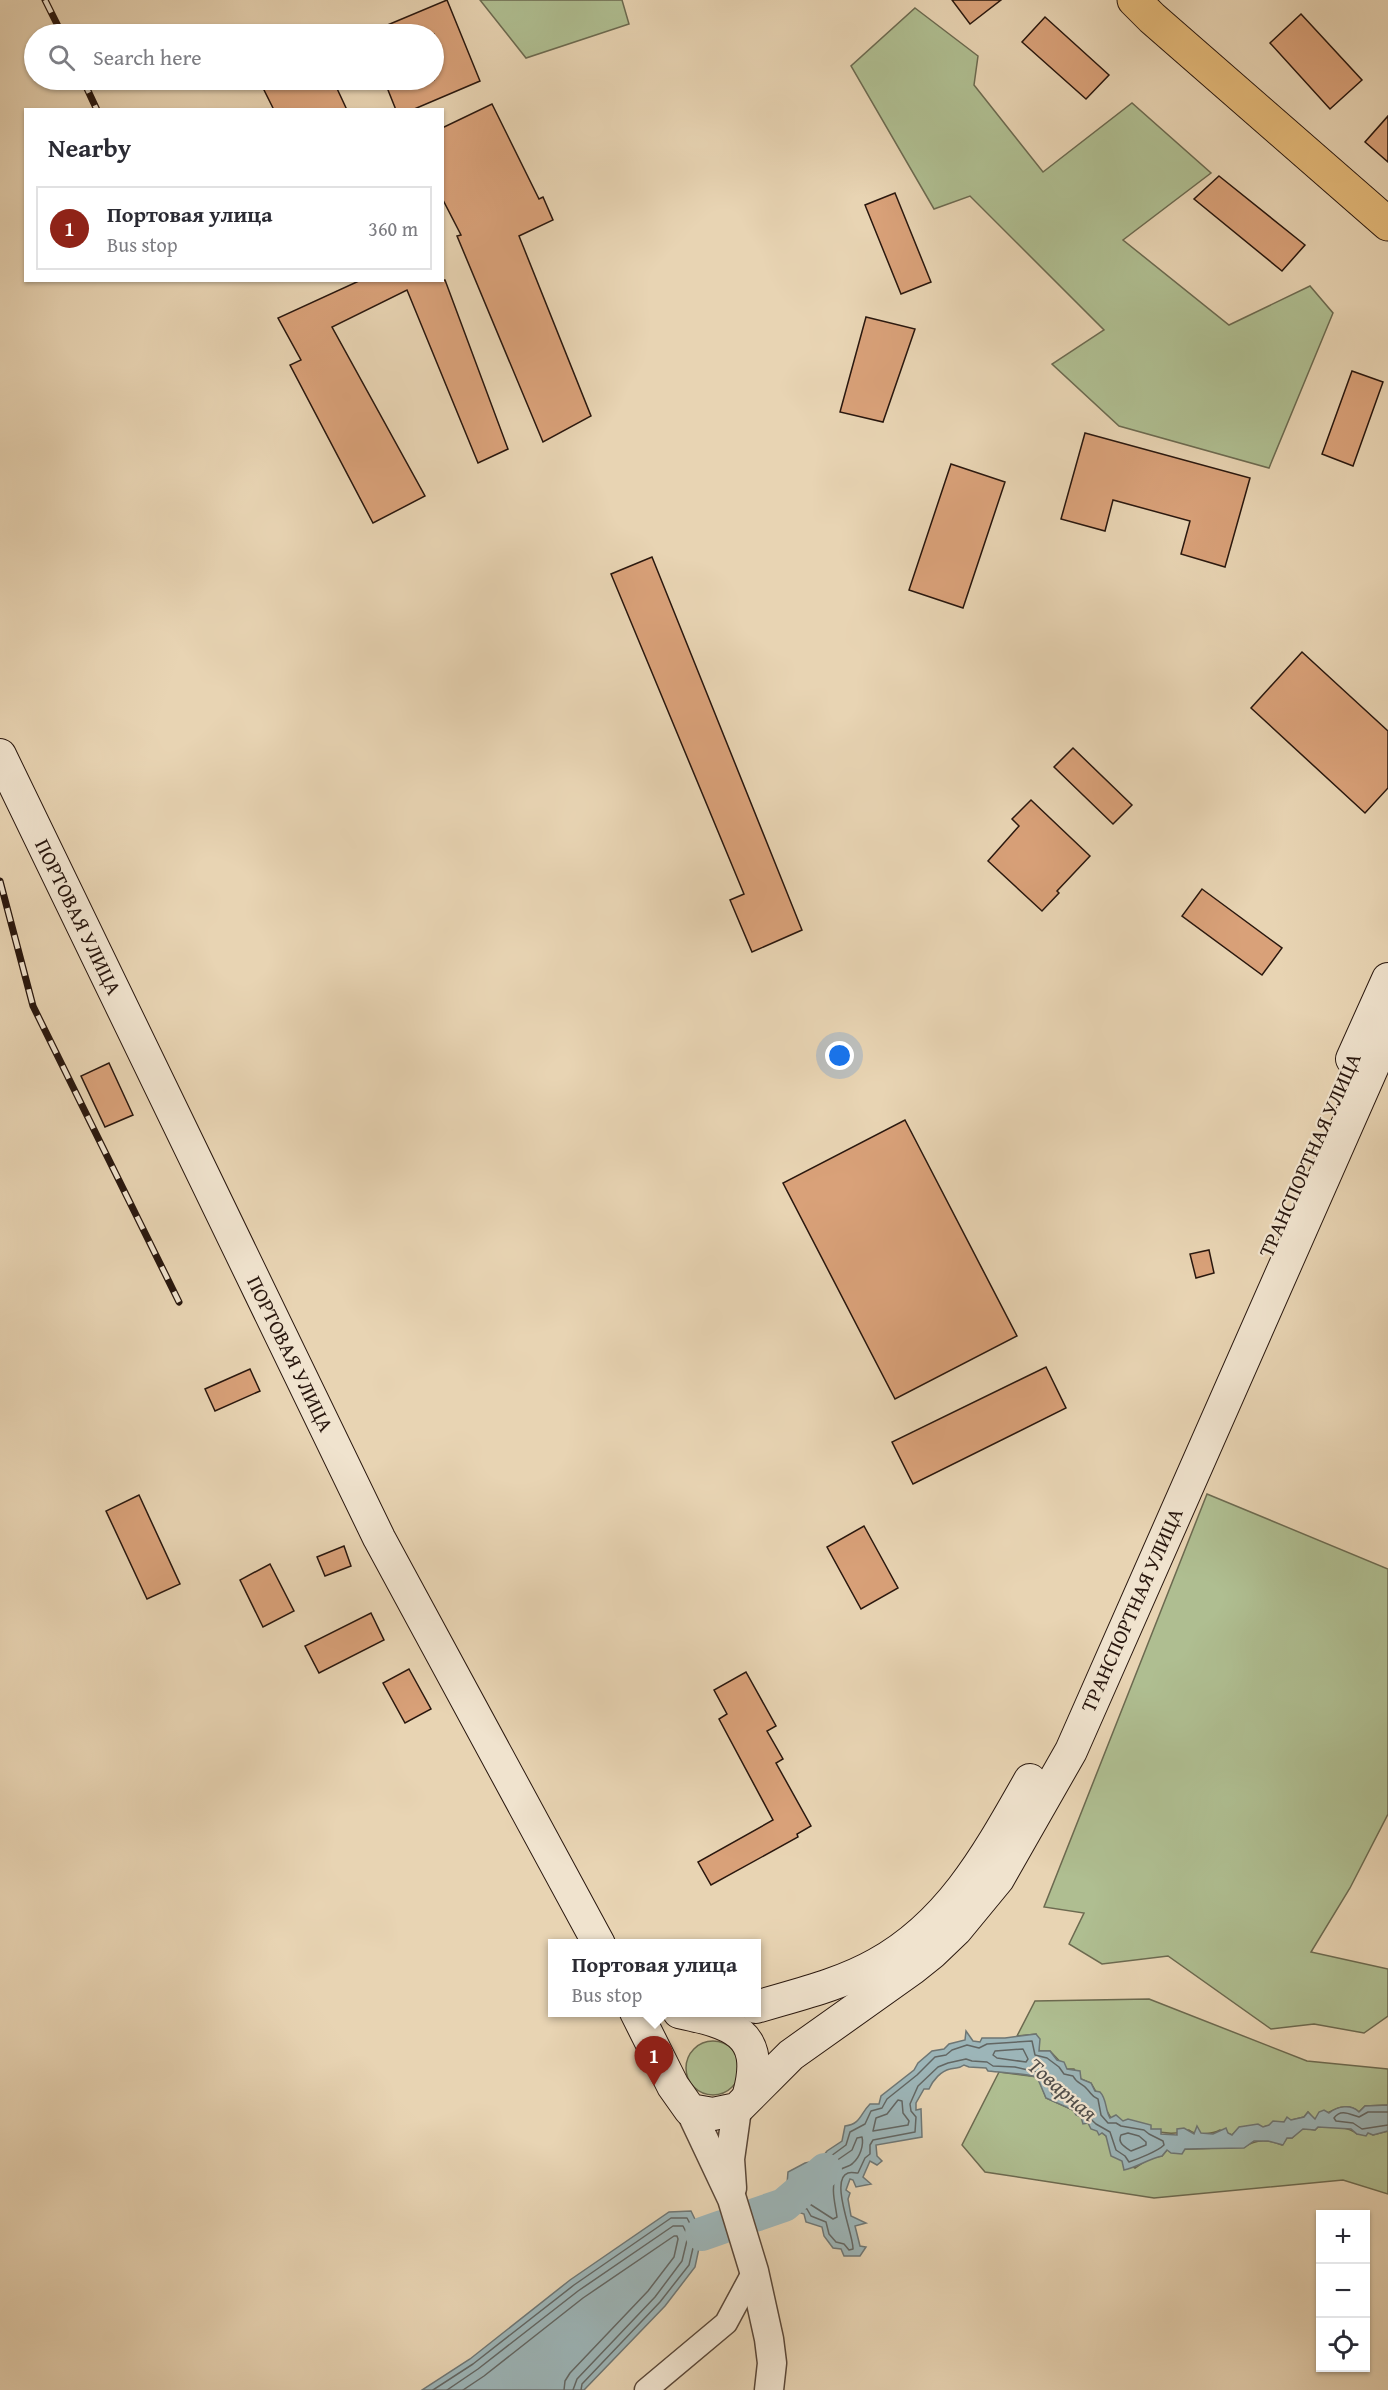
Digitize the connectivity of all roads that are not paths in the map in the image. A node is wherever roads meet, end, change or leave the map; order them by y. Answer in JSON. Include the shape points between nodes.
{"nodes":[{"id":1,"x":1134,"y":0,"type":"edge"},
{"id":2,"x":1388,"y":224,"type":"edge"},
{"id":3,"x":0,"y":755,"type":"edge"},
{"id":4,"x":1388,"y":979,"type":"edge"},
{"id":5,"x":1388,"y":1032,"type":"edge"},
{"id":6,"x":596,"y":1939,"type":"edge"},
{"id":7,"x":761,"y":2005,"type":"edge"},
{"id":8,"x":638,"y":2017,"type":"edge"},
{"id":9,"x":723,"y":2017,"type":"edge"},
{"id":10,"x":727,"y":2017,"type":"edge"},
{"id":11,"x":666,"y":2070,"type":"junction"},
{"id":12,"x":743,"y":2102,"type":"junction"},
{"id":13,"x":690,"y":2110,"type":"junction"},
{"id":14,"x":732,"y":2199,"type":"junction"},
{"id":15,"x":754,"y":2271,"type":"junction"},
{"id":16,"x":646,"y":2390,"type":"edge"},
{"id":17,"x":769,"y":2390,"type":"edge"}],
"edges":[{"from":1,"to":2,"type":"main road"},
{"from":3,"to":6,"type":"main road","name":"ПОРТОВАЯ УЛИЦА","via":[[379,1538]]},
{"from":4,"to":7,"type":"main road","name":"ТРАНСПОРТНАЯ УЛИЦА","via":[[1053,1740],[992,1846],[951,1904],[900,1949],[876,1965],[835,1982]]},
{"from":5,"to":12,"type":"main road","name":"ТРАНСПОРТНАЯ УЛИЦА","via":[[1071,1751],[998,1879],[956,1930],[925,1958],[790,2055]]},
{"from":8,"to":11,"type":"main road"},
{"from":9,"to":11,"type":"main road","via":[[689,2027],[677,2037]]},
{"from":10,"to":12,"type":"main road","via":[[749,2044],[755,2066]]},
{"from":11,"to":13,"type":"main road"},
{"from":12,"to":13,"type":"main road","via":[[713,2114]]},
{"from":12,"to":14,"type":"street","via":[[730,2159]]},
{"from":13,"to":14,"type":"street"},
{"from":14,"to":15,"type":"street"},
{"from":15,"to":16,"type":"street","via":[[726,2323]]},
{"from":15,"to":17,"type":"street","via":[[769,2339]]}]}
